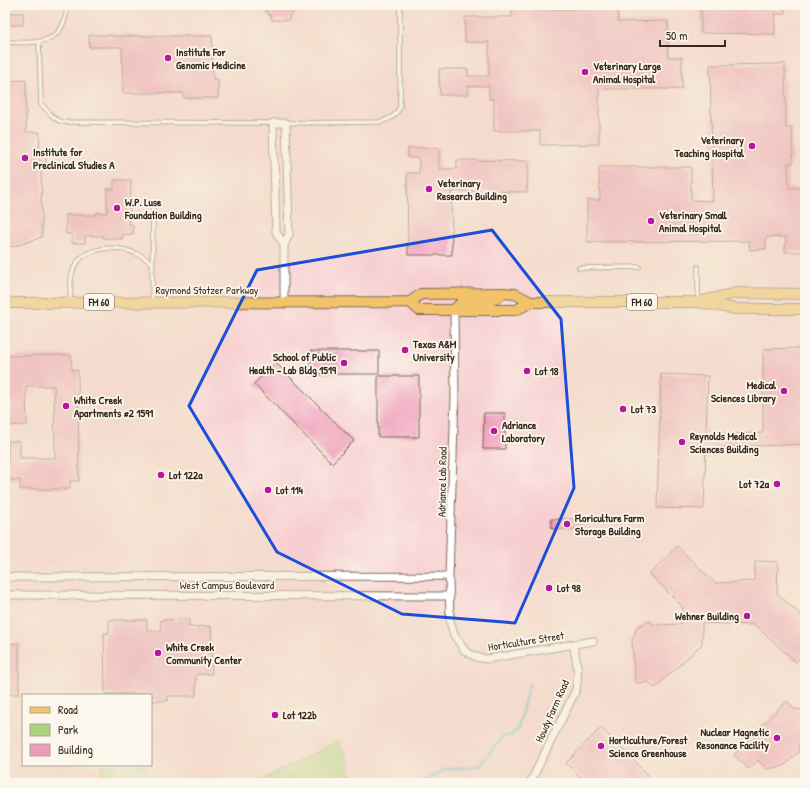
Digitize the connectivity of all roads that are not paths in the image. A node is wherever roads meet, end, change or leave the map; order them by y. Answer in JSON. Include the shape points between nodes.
{"nodes":[{"id":1,"x":67,"y":5,"type":"edge"},
{"id":2,"x":400,"y":5,"type":"edge"},
{"id":3,"x":5,"y":42,"type":"edge"},
{"id":4,"x":39,"y":43,"type":"junction"},
{"id":5,"x":273,"y":123,"type":"junction"},
{"id":6,"x":286,"y":123,"type":"junction"},
{"id":7,"x":153,"y":208,"type":"dead end"},
{"id":8,"x":284,"y":244,"type":"junction"},
{"id":9,"x":153,"y":264,"type":"junction"},
{"id":10,"x":639,"y":267,"type":"dead end"},
{"id":11,"x":698,"y":267,"type":"dead end"},
{"id":12,"x":579,"y":268,"type":"dead end"},
{"id":13,"x":504,"y":293,"type":"junction"},
{"id":14,"x":801,"y":294,"type":"edge"},
{"id":15,"x":284,"y":301,"type":"junction"},
{"id":16,"x":5,"y":302,"type":"edge"},
{"id":17,"x":70,"y":302,"type":"junction"},
{"id":18,"x":152,"y":302,"type":"junction"},
{"id":19,"x":410,"y":302,"type":"junction"},
{"id":20,"x":531,"y":302,"type":"junction"},
{"id":21,"x":698,"y":302,"type":"junction"},
{"id":22,"x":801,"y":309,"type":"edge"},
{"id":23,"x":454,"y":310,"type":"junction"},
{"id":24,"x":450,"y":576,"type":"junction"},
{"id":25,"x":5,"y":577,"type":"edge"},
{"id":26,"x":5,"y":595,"type":"edge"},
{"id":27,"x":450,"y":596,"type":"junction"},
{"id":28,"x":592,"y":641,"type":"dead end"},
{"id":29,"x":573,"y":644,"type":"junction"},
{"id":30,"x":465,"y":651,"type":"joint"},
{"id":31,"x":530,"y":783,"type":"edge"}],
"edges":[{"from":1,"to":4,"type":"lane","via":[[63,27],[53,37]]},
{"from":2,"to":6,"type":"lane","via":[[400,107],[395,115],[378,122]]},
{"from":3,"to":4,"type":"lane"},
{"from":4,"to":5,"type":"lane","via":[[41,104],[54,118],[62,122]]},
{"from":5,"to":6,"type":"street"},
{"from":5,"to":8,"type":"street","via":[[276,232]]},
{"from":6,"to":8,"type":"street","via":[[289,234]]},
{"from":7,"to":9,"type":"lane"},
{"from":8,"to":15,"type":"street"},
{"from":9,"to":17,"type":"lane","via":[[139,254],[126,250],[104,249],[87,254],[73,268]]},
{"from":9,"to":18,"type":"lane"},
{"from":10,"to":12,"type":"lane"},
{"from":11,"to":21,"type":"lane"},
{"from":13,"to":19,"type":"main road","name":"Raymond Stotzer Parkway","number":"FM 60","via":[[421,294]]},
{"from":13,"to":20,"type":"main road","name":"Raymond Stotzer Parkway","number":"FM 60","via":[[515,294]]},
{"from":13,"to":23,"type":"main road","via":[[490,302],[462,302]]},
{"from":14,"to":21,"type":"main road","name":"Raymond Stotzer Parkway","number":"FM 60","via":[[736,293]]},
{"from":14,"to":22,"type":"main road"},
{"from":15,"to":18,"type":"main road","name":"Raymond Stotzer Parkway","number":"FM 60"},
{"from":15,"to":19,"type":"main road","name":"Raymond Stotzer Parkway","number":"FM 60"},
{"from":16,"to":17,"type":"main road","name":"Raymond Stotzer Parkway","number":"FM 60"},
{"from":17,"to":18,"type":"main road","name":"Raymond Stotzer Parkway","number":"FM 60"},
{"from":19,"to":23,"type":"main road","name":"Raymond Stotzer Parkway","number":"FM 60","via":[[419,310]]},
{"from":20,"to":21,"type":"main road","name":"Raymond Stotzer Parkway","number":"FM 60"},
{"from":20,"to":23,"type":"main road","name":"Raymond Stotzer Parkway","number":"FM 60","via":[[516,310]]},
{"from":21,"to":22,"type":"main road","name":"Raymond Stotzer Parkway","number":"FM 60","via":[[736,309]]},
{"from":23,"to":24,"type":"street","name":"Adriance Lab Road","via":[[455,396]]},
{"from":24,"to":25,"type":"street","name":"West Campus Boulevard"},
{"from":24,"to":27,"type":"street","name":"Adriance Lab Road"},
{"from":26,"to":27,"type":"street","name":"West Campus Boulevard"},
{"from":27,"to":30,"type":"street","name":"Adriance Lab Road","via":[[451,628],[457,642]]},
{"from":28,"to":29,"type":"street","name":"Horticulture Street"},
{"from":29,"to":30,"type":"street","name":"Horticulture Street","via":[[487,659]]},
{"from":29,"to":31,"type":"street","name":"Howdy Farm Road","via":[[579,676],[576,690]]}]}
